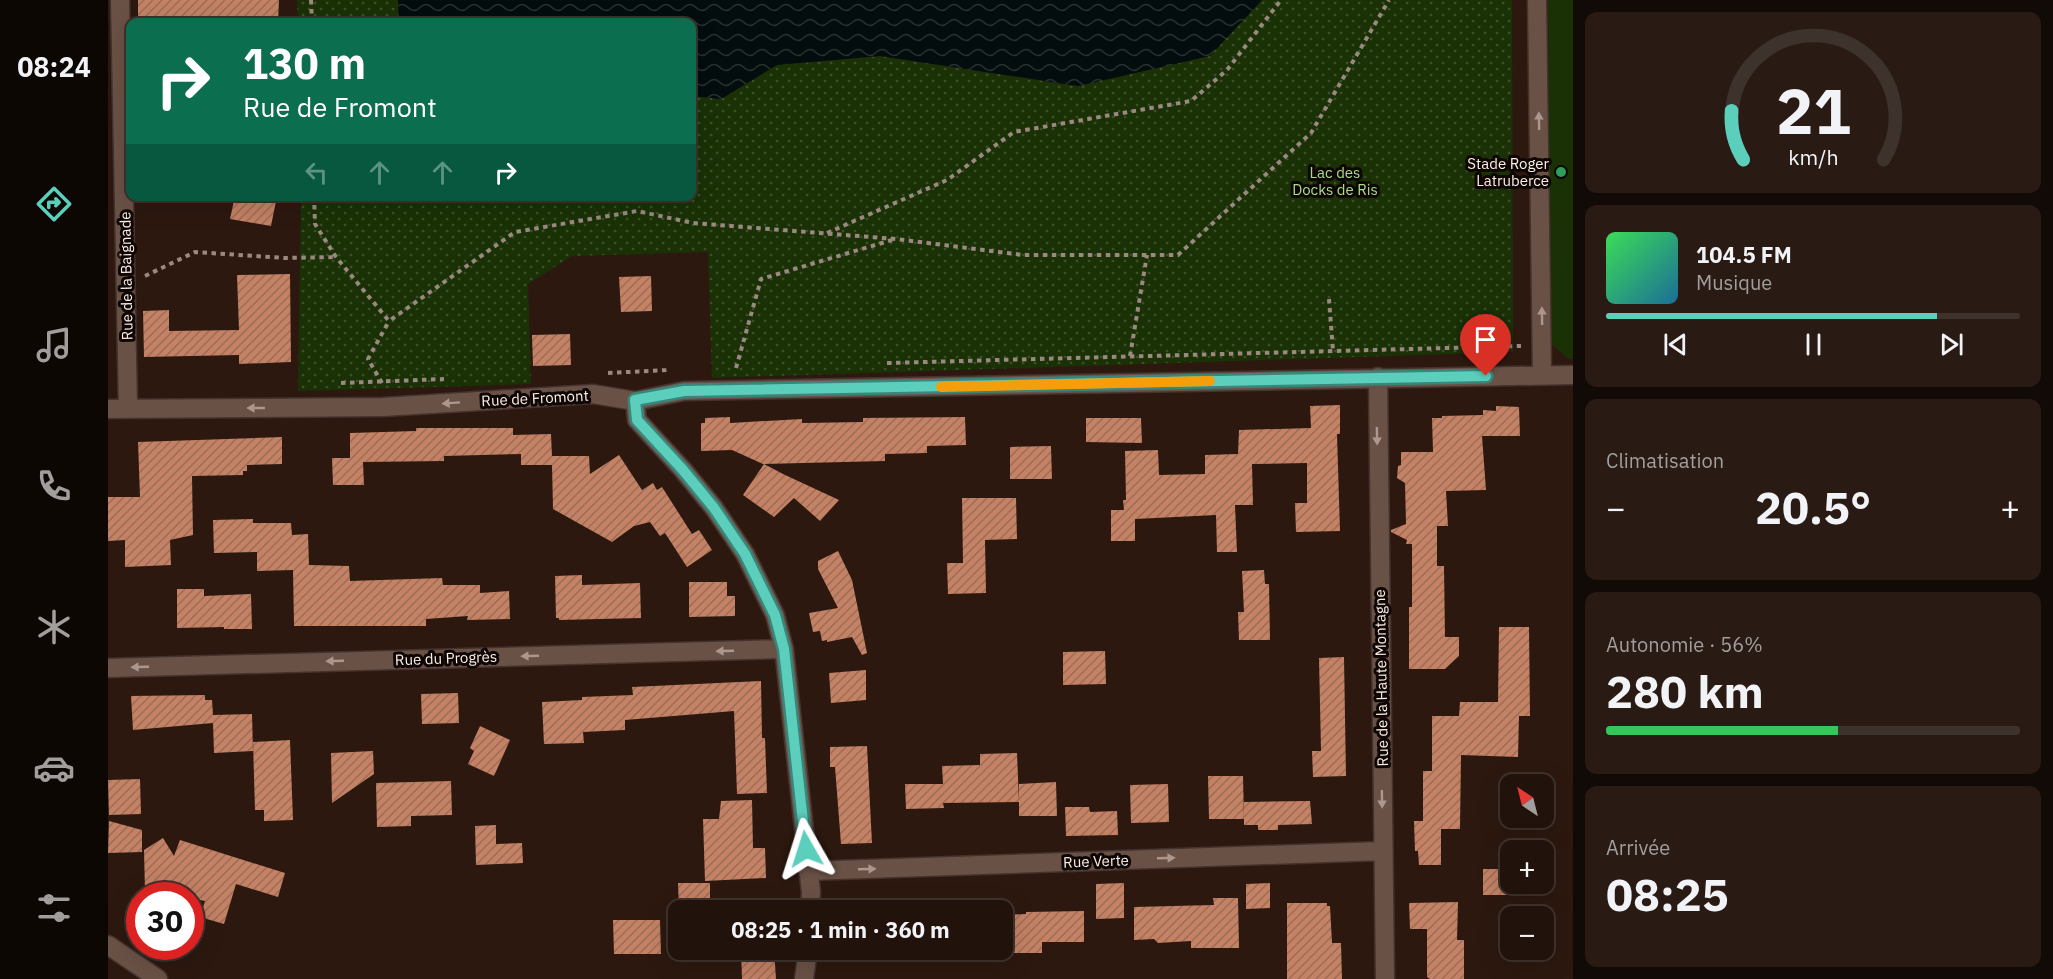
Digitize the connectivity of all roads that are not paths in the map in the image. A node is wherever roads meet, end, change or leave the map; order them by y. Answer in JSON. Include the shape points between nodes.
{"nodes":[{"id":1,"x":120,"y":0,"type":"edge"},
{"id":2,"x":1536,"y":0,"type":"edge"},
{"id":3,"x":1542,"y":375,"type":"junction"},
{"id":4,"x":1573,"y":375,"type":"edge"},
{"id":5,"x":1378,"y":377,"type":"junction"},
{"id":6,"x":635,"y":400,"type":"junction"},
{"id":7,"x":128,"y":408,"type":"junction"},
{"id":8,"x":108,"y":409,"type":"edge"},
{"id":9,"x":784,"y":649,"type":"junction"},
{"id":10,"x":108,"y":668,"type":"edge"},
{"id":11,"x":1383,"y":851,"type":"junction"},
{"id":12,"x":808,"y":871,"type":"junction"},
{"id":13,"x":811,"y":900,"type":"edge"},
{"id":14,"x":108,"y":945,"type":"edge"},
{"id":15,"x":807,"y":960,"type":"edge"},
{"id":16,"x":158,"y":979,"type":"edge"},
{"id":17,"x":804,"y":979,"type":"edge"},
{"id":18,"x":1384,"y":979,"type":"edge"}],
"edges":[{"from":1,"to":7,"type":"street","name":"Rue de la Baignade"},
{"from":3,"to":2,"type":"street","one_way":true},
{"from":3,"to":4,"type":"street","name":"Rue de Fromont"},
{"from":3,"to":5,"type":"street","name":"Rue de Fromont"},
{"from":5,"to":6,"type":"street","name":"Rue de Fromont","via":[[684,391]]},
{"from":5,"to":11,"type":"street","name":"Rue de la Haute Montagne","one_way":true},
{"from":6,"to":7,"type":"street","name":"Rue de Fromont","one_way":true,"via":[[592,394],[383,407]]},
{"from":6,"to":9,"type":"street","via":[[637,420],[714,508],[745,554],[775,615]]},
{"from":7,"to":8,"type":"street","name":"Rue de Fromont"},
{"from":9,"to":10,"type":"street","name":"Rue du Progrès","one_way":true},
{"from":9,"to":12,"type":"street"},
{"from":12,"to":11,"type":"street","name":"Rue Verte","one_way":true},
{"from":11,"to":18,"type":"street","name":"Rue de la Haute Montagne"},
{"from":12,"to":13,"type":"street"},
{"from":14,"to":16,"type":"street"},
{"from":15,"to":17,"type":"street"}]}
